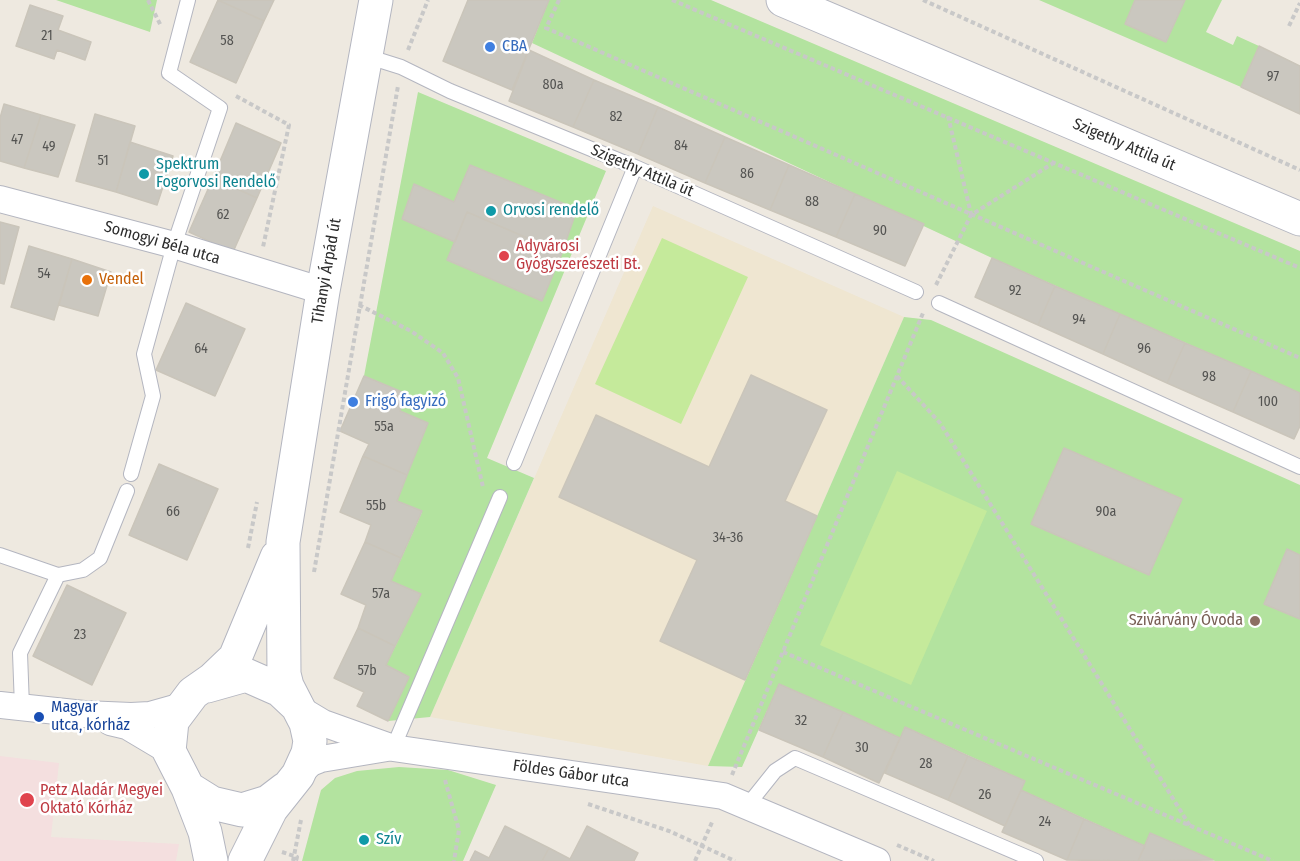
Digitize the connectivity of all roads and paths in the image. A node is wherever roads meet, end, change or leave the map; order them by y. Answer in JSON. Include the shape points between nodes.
{"nodes":[{"id":1,"x":188,"y":0,"type":"edge"},
{"id":2,"x":376,"y":0,"type":"edge"},
{"id":3,"x":428,"y":0,"type":"edge"},
{"id":4,"x":559,"y":0,"type":"edge"},
{"id":5,"x":672,"y":0,"type":"edge"},
{"id":6,"x":783,"y":0,"type":"edge"},
{"id":7,"x":923,"y":0,"type":"edge"},
{"id":8,"x":1300,"y":3,"type":"edge"},
{"id":9,"x":1289,"y":26,"type":"dead end"},
{"id":10,"x":366,"y":56,"type":"junction"},
{"id":11,"x":401,"y":67,"type":"junction"},
{"id":12,"x":228,"y":92,"type":"dead end"},
{"id":13,"x":948,"y":116,"type":"junction"},
{"id":14,"x":1055,"y":162,"type":"junction"},
{"id":15,"x":635,"y":167,"type":"junction"},
{"id":16,"x":1300,"y":170,"type":"edge"},
{"id":17,"x":0,"y":199,"type":"edge"},
{"id":18,"x":971,"y":215,"type":"junction"},
{"id":19,"x":1300,"y":219,"type":"edge"},
{"id":20,"x":174,"y":245,"type":"junction"},
{"id":21,"x":1300,"y":267,"type":"edge"},
{"id":22,"x":257,"y":271,"type":"junction"},
{"id":23,"x":935,"y":288,"type":"dead end"},
{"id":24,"x":323,"y":291,"type":"junction"},
{"id":25,"x":916,"y":292,"type":"dead end"},
{"id":26,"x":939,"y":303,"type":"dead end"},
{"id":27,"x":359,"y":305,"type":"junction"},
{"id":28,"x":925,"y":310,"type":"dead end"},
{"id":29,"x":1300,"y":358,"type":"edge"},
{"id":30,"x":897,"y":376,"type":"junction"},
{"id":31,"x":514,"y":463,"type":"dead end"},
{"id":32,"x":1300,"y":466,"type":"edge"},
{"id":33,"x":131,"y":474,"type":"dead end"},
{"id":34,"x":127,"y":491,"type":"dead end"},
{"id":35,"x":500,"y":497,"type":"dead end"},
{"id":36,"x":490,"y":520,"type":"junction"},
{"id":37,"x":283,"y":542,"type":"junction"},
{"id":38,"x":0,"y":555,"type":"edge"},
{"id":39,"x":58,"y":575,"type":"junction"},
{"id":40,"x":313,"y":581,"type":"dead end"},
{"id":41,"x":783,"y":652,"type":"junction"},
{"id":42,"x":188,"y":699,"type":"junction"},
{"id":43,"x":11,"y":706,"type":"edge"},
{"id":44,"x":298,"y":708,"type":"junction"},
{"id":45,"x":62,"y":711,"type":"junction"},
{"id":46,"x":393,"y":748,"type":"junction"},
{"id":47,"x":169,"y":751,"type":"junction"},
{"id":48,"x":444,"y":777,"type":"dead end"},
{"id":49,"x":292,"y":782,"type":"junction"},
{"id":50,"x":188,"y":788,"type":"junction"},
{"id":51,"x":723,"y":796,"type":"junction"},
{"id":52,"x":579,"y":801,"type":"dead end"},
{"id":53,"x":747,"y":806,"type":"junction"},
{"id":54,"x":1190,"y":826,"type":"junction"},
{"id":55,"x":701,"y":847,"type":"junction"},
{"id":56,"x":211,"y":861,"type":"edge"},
{"id":57,"x":245,"y":861,"type":"edge"},
{"id":58,"x":454,"y":861,"type":"edge"},
{"id":59,"x":695,"y":861,"type":"edge"},
{"id":60,"x":735,"y":861,"type":"edge"},
{"id":61,"x":877,"y":861,"type":"edge"},
{"id":62,"x":1036,"y":861,"type":"edge"},
{"id":63,"x":1273,"y":861,"type":"edge"}],
"edges":[{"from":1,"to":20,"type":"lane","via":[[169,73],[220,108]]},
{"from":2,"to":10,"type":"street","name":"Tihanyi Árpád út"},
{"from":3,"to":11,"type":"path"},
{"from":4,"to":18,"type":"path","via":[[546,28]]},
{"from":5,"to":13,"type":"path"},
{"from":6,"to":19,"type":"street","name":"Szigethy Attila út"},
{"from":7,"to":16,"type":"path"},
{"from":8,"to":9,"type":"path"},
{"from":10,"to":11,"type":"lane","name":"Szigethy Attila út"},
{"from":10,"to":24,"type":"street","name":"Tihanyi Árpád út"},
{"from":11,"to":15,"type":"lane","name":"Szigethy Attila út"},
{"from":11,"to":27,"type":"path"},
{"from":12,"to":22,"type":"path","via":[[289,125]]},
{"from":13,"to":14,"type":"path"},
{"from":13,"to":18,"type":"path"},
{"from":14,"to":18,"type":"path"},
{"from":14,"to":21,"type":"path"},
{"from":15,"to":25,"type":"lane","name":"Szigethy Attila út"},
{"from":15,"to":31,"type":"lane"},
{"from":17,"to":20,"type":"street","name":"Somogyi Béla utca"},
{"from":18,"to":23,"type":"path"},
{"from":18,"to":29,"type":"path"},
{"from":20,"to":22,"type":"street","name":"Somogyi Béla utca"},
{"from":20,"to":33,"type":"lane","via":[[144,354],[153,396]]},
{"from":22,"to":24,"type":"street","name":"Somogyi Béla utca"},
{"from":24,"to":37,"type":"street","name":"Tihanyi Árpád út"},
{"from":26,"to":32,"type":"lane"},
{"from":27,"to":36,"type":"path","via":[[443,353],[458,378]]},
{"from":27,"to":40,"type":"path"},
{"from":28,"to":30,"type":"path"},
{"from":30,"to":41,"type":"path"},
{"from":30,"to":54,"type":"path","via":[[940,423]]},
{"from":34,"to":39,"type":"lane","via":[[100,558],[83,570]]},
{"from":35,"to":36,"type":"lane"},
{"from":36,"to":46,"type":"lane"},
{"from":37,"to":42,"type":"street","name":"Tihanyi Árpád út","via":[[236,658]]},
{"from":37,"to":44,"type":"street","name":"Tihanyi Árpád út","via":[[284,674]]},
{"from":38,"to":39,"type":"lane"},
{"from":39,"to":43,"type":"lane","via":[[20,653]]},
{"from":41,"to":51,"type":"path"},
{"from":41,"to":54,"type":"path"},
{"from":42,"to":44,"type":"street","name":"Tihanyi Árpád út","via":[[221,680],[246,675],[280,690]]},
{"from":42,"to":45,"type":"street","via":[[150,715]]},
{"from":42,"to":47,"type":"street","via":[[172,721]]},
{"from":43,"to":45,"type":"street"},
{"from":44,"to":46,"type":"street","name":"Földes Gábor utca","via":[[323,723]]},
{"from":44,"to":49,"type":"street","name":"Tihanyi Árpád út","via":[[310,741],[306,758]]},
{"from":45,"to":47,"type":"street","via":[[127,726]]},
{"from":46,"to":49,"type":"street","name":"Földes Gábor utca","via":[[321,759],[311,763]]},
{"from":46,"to":51,"type":"street","name":"Földes Gábor utca"},
{"from":47,"to":50,"type":"street"},
{"from":48,"to":58,"type":"path","via":[[459,830]]},
{"from":49,"to":50,"type":"street","via":[[268,802],[242,810],[212,803]]},
{"from":49,"to":57,"type":"street","name":"Tihanyi Árpád út","via":[[271,809]]},
{"from":50,"to":56,"type":"street"},
{"from":51,"to":53,"type":"street","name":"Földes Gábor utca"},
{"from":51,"to":55,"type":"path"},
{"from":52,"to":55,"type":"path","via":[[669,831]]},
{"from":53,"to":61,"type":"street","name":"Földes Gábor utca"},
{"from":53,"to":62,"type":"lane","via":[[776,771],[795,758]]},
{"from":54,"to":63,"type":"path"},
{"from":55,"to":59,"type":"path"},
{"from":55,"to":60,"type":"path"}]}
